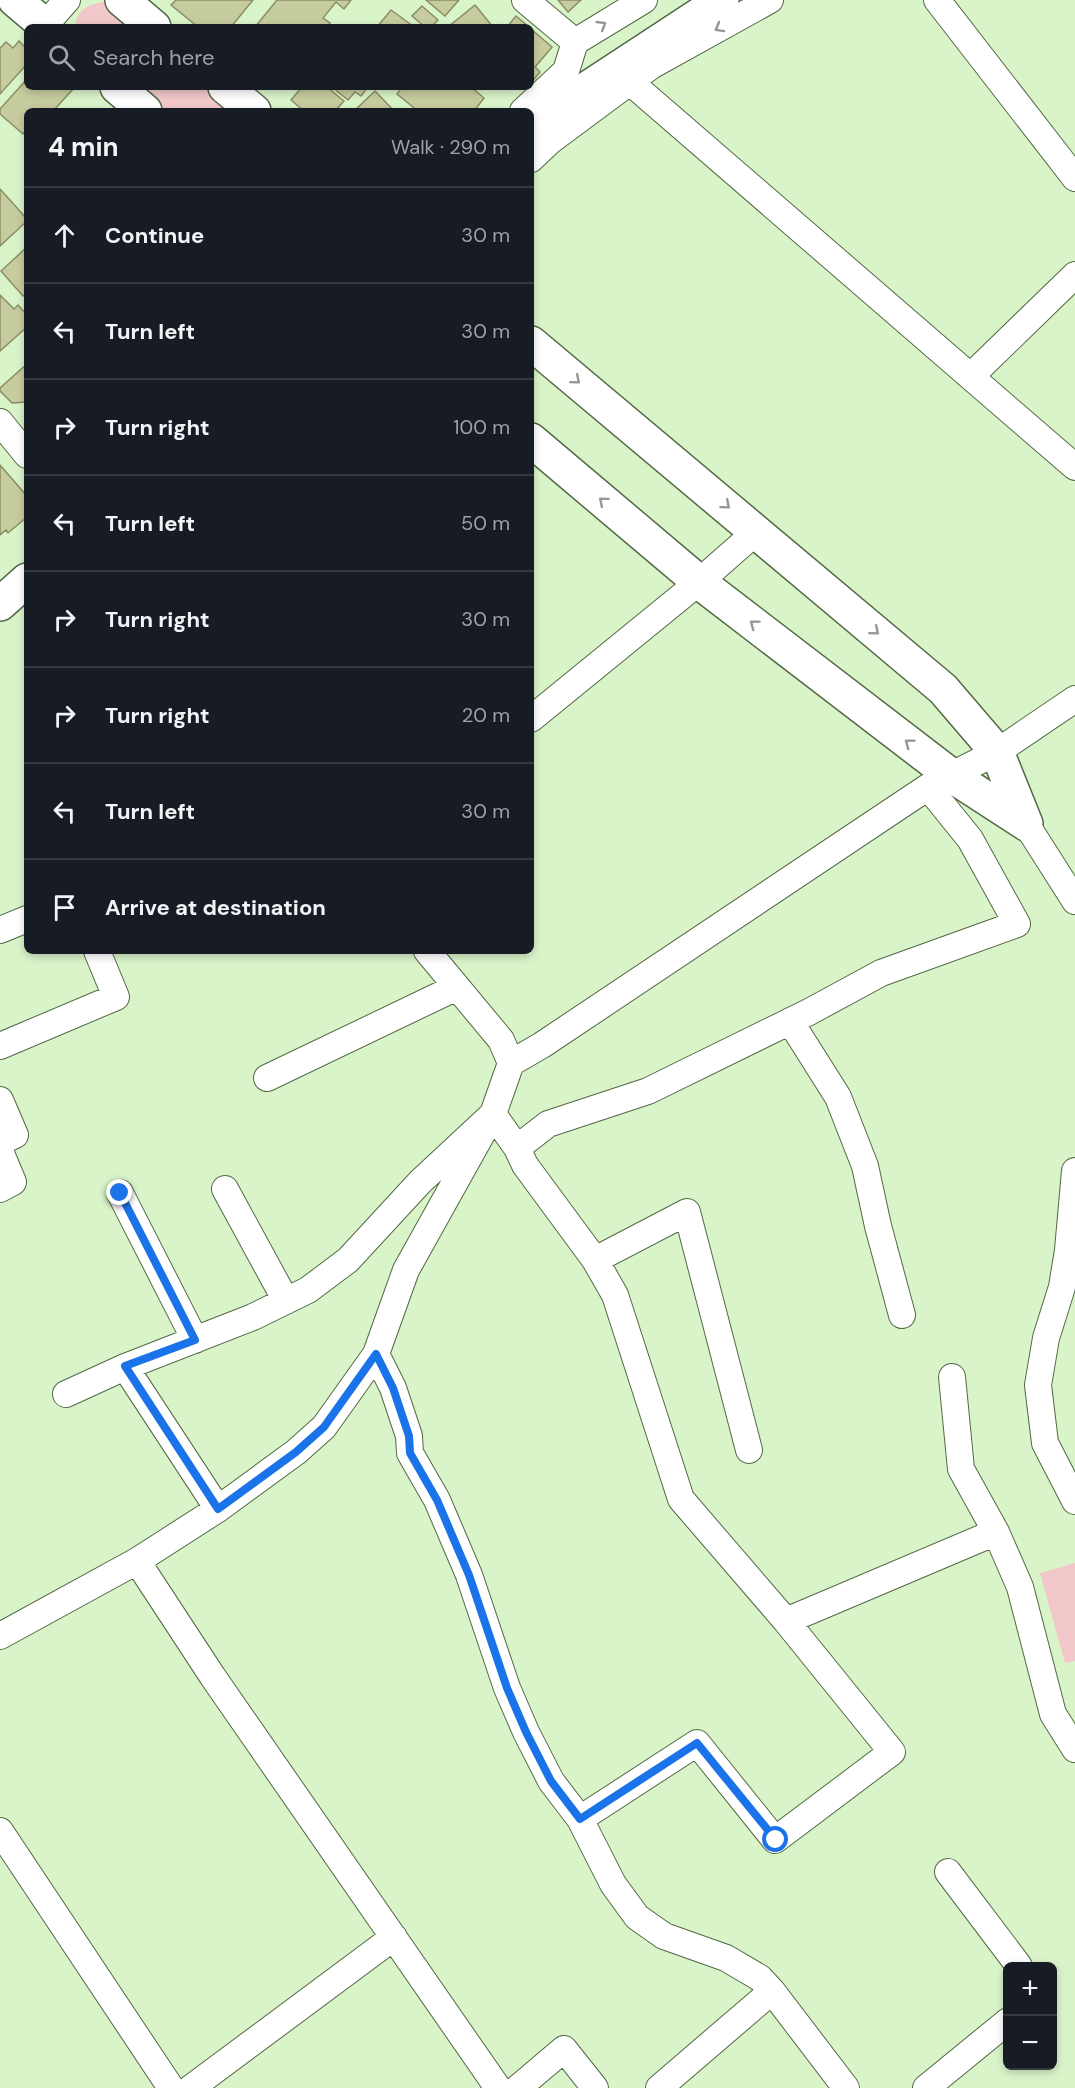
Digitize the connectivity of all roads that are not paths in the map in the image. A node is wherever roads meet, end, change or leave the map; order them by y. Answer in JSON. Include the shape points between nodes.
{"nodes":[{"id":1,"x":15,"y":0,"type":"edge"},
{"id":2,"x":67,"y":0,"type":"edge"},
{"id":3,"x":122,"y":0,"type":"edge"},
{"id":4,"x":525,"y":0,"type":"edge"},
{"id":5,"x":644,"y":0,"type":"edge"},
{"id":6,"x":722,"y":0,"type":"edge"},
{"id":7,"x":770,"y":0,"type":"edge"},
{"id":8,"x":937,"y":0,"type":"edge"},
{"id":9,"x":44,"y":24,"type":"edge"},
{"id":10,"x":48,"y":24,"type":"edge"},
{"id":11,"x":150,"y":24,"type":"edge"},
{"id":12,"x":574,"y":42,"type":"junction"},
{"id":13,"x":630,"y":82,"type":"junction"},
{"id":14,"x":120,"y":90,"type":"edge"},
{"id":15,"x":229,"y":90,"type":"edge"},
{"id":16,"x":142,"y":108,"type":"edge"},
{"id":17,"x":250,"y":108,"type":"edge"},
{"id":18,"x":526,"y":108,"type":"edge"},
{"id":19,"x":534,"y":133,"type":"edge"},
{"id":20,"x":534,"y":156,"type":"edge"},
{"id":21,"x":1075,"y":178,"type":"edge"},
{"id":22,"x":1075,"y":275,"type":"edge"},
{"id":23,"x":534,"y":345,"type":"edge"},
{"id":24,"x":971,"y":376,"type":"junction"},
{"id":25,"x":0,"y":422,"type":"edge"},
{"id":26,"x":534,"y":443,"type":"edge"},
{"id":27,"x":24,"y":450,"type":"edge"},
{"id":28,"x":1075,"y":467,"type":"edge"},
{"id":29,"x":757,"y":531,"type":"junction"},
{"id":30,"x":699,"y":582,"type":"junction"},
{"id":31,"x":24,"y":583,"type":"edge"},
{"id":32,"x":0,"y":604,"type":"edge"},
{"id":33,"x":1075,"y":699,"type":"edge"},
{"id":34,"x":534,"y":717,"type":"edge"},
{"id":35,"x":997,"y":752,"type":"junction"},
{"id":36,"x":940,"y":782,"type":"junction"},
{"id":37,"x":1026,"y":824,"type":"junction"},
{"id":38,"x":1075,"y":901,"type":"edge"},
{"id":39,"x":24,"y":920,"type":"edge"},
{"id":40,"x":0,"y":930,"type":"edge"},
{"id":41,"x":98,"y":954,"type":"edge"},
{"id":42,"x":430,"y":954,"type":"edge"},
{"id":43,"x":457,"y":987,"type":"junction"},
{"id":44,"x":790,"y":1021,"type":"junction"},
{"id":45,"x":0,"y":1046,"type":"edge"},
{"id":46,"x":511,"y":1063,"type":"junction"},
{"id":47,"x":267,"y":1078,"type":"dead end"},
{"id":48,"x":0,"y":1100,"type":"edge"},
{"id":49,"x":493,"y":1114,"type":"junction"},
{"id":50,"x":0,"y":1142,"type":"edge"},
{"id":51,"x":517,"y":1148,"type":"junction"},
{"id":52,"x":0,"y":1151,"type":"edge"},
{"id":53,"x":1075,"y":1171,"type":"edge"},
{"id":54,"x":0,"y":1189,"type":"edge"},
{"id":55,"x":225,"y":1189,"type":"dead end"},
{"id":56,"x":120,"y":1193,"type":"dead end"},
{"id":57,"x":595,"y":1260,"type":"junction"},
{"id":58,"x":286,"y":1300,"type":"junction"},
{"id":59,"x":902,"y":1315,"type":"dead end"},
{"id":60,"x":195,"y":1340,"type":"junction"},
{"id":61,"x":376,"y":1354,"type":"junction"},
{"id":62,"x":125,"y":1366,"type":"junction"},
{"id":63,"x":952,"y":1377,"type":"dead end"},
{"id":64,"x":66,"y":1394,"type":"dead end"},
{"id":65,"x":749,"y":1450,"type":"dead end"},
{"id":66,"x":1075,"y":1501,"type":"edge"},
{"id":67,"x":218,"y":1509,"type":"junction"},
{"id":68,"x":996,"y":1532,"type":"junction"},
{"id":69,"x":137,"y":1561,"type":"junction"},
{"id":70,"x":786,"y":1621,"type":"junction"},
{"id":71,"x":0,"y":1635,"type":"edge"},
{"id":72,"x":1075,"y":1749,"type":"edge"},
{"id":73,"x":580,"y":1819,"type":"junction"},
{"id":74,"x":0,"y":1831,"type":"edge"},
{"id":75,"x":948,"y":1872,"type":"dead end"},
{"id":76,"x":394,"y":1937,"type":"junction"},
{"id":77,"x":1016,"y":1962,"type":"edge"},
{"id":78,"x":772,"y":1991,"type":"junction"},
{"id":79,"x":1003,"y":2025,"type":"edge"},
{"id":80,"x":171,"y":2088,"type":"edge"},
{"id":81,"x":190,"y":2088,"type":"edge"},
{"id":82,"x":498,"y":2088,"type":"edge"},
{"id":83,"x":518,"y":2088,"type":"edge"},
{"id":84,"x":595,"y":2088,"type":"edge"},
{"id":85,"x":659,"y":2088,"type":"edge"},
{"id":86,"x":846,"y":2088,"type":"edge"},
{"id":87,"x":926,"y":2088,"type":"edge"}],
"edges":[{"from":1,"to":9,"type":"street"},
{"from":2,"to":10,"type":"street"},
{"from":3,"to":11,"type":"street"},
{"from":4,"to":12,"type":"street"},
{"from":12,"to":5,"type":"street","one_way":true},
{"from":6,"to":19,"type":"street","via":[[576,95]]},
{"from":7,"to":13,"type":"street","one_way":true,"via":[[651,66]]},
{"from":8,"to":21,"type":"street"},
{"from":12,"to":18,"type":"street","via":[[566,72]]},
{"from":13,"to":20,"type":"street"},
{"from":13,"to":24,"type":"street"},
{"from":14,"to":16,"type":"street"},
{"from":15,"to":17,"type":"street"},
{"from":22,"to":24,"type":"street"},
{"from":23,"to":29,"type":"street","one_way":true},
{"from":24,"to":28,"type":"street"},
{"from":25,"to":27,"type":"street"},
{"from":30,"to":26,"type":"street","one_way":true},
{"from":29,"to":30,"type":"street"},
{"from":29,"to":35,"type":"street","one_way":true,"via":[[943,689]]},
{"from":30,"to":34,"type":"street"},
{"from":36,"to":30,"type":"street","one_way":true},
{"from":31,"to":32,"type":"street"},
{"from":33,"to":35,"type":"street"},
{"from":35,"to":36,"type":"street"},
{"from":35,"to":37,"type":"street"},
{"from":36,"to":37,"type":"street"},
{"from":36,"to":44,"type":"street","via":[[1017,924],[881,973]]},
{"from":36,"to":46,"type":"street"},
{"from":37,"to":38,"type":"street"},
{"from":39,"to":40,"type":"street"},
{"from":41,"to":45,"type":"street","via":[[116,997]]},
{"from":42,"to":43,"type":"street"},
{"from":43,"to":46,"type":"street","via":[[501,1040]]},
{"from":43,"to":47,"type":"street"},
{"from":44,"to":51,"type":"street","via":[[648,1091],[548,1124]]},
{"from":44,"to":59,"type":"street","via":[[838,1096],[865,1166]]},
{"from":46,"to":49,"type":"street"},
{"from":48,"to":50,"type":"street","via":[[15,1135]]},
{"from":49,"to":51,"type":"street"},
{"from":49,"to":58,"type":"street","via":[[420,1182],[348,1260],[308,1290]]},
{"from":49,"to":61,"type":"street","via":[[406,1270]]},
{"from":51,"to":57,"type":"street","via":[[525,1165]]},
{"from":52,"to":54,"type":"street","via":[[14,1182]]},
{"from":53,"to":66,"type":"street","via":[[1062,1287],[1046,1338],[1038,1385],[1045,1443]]},
{"from":55,"to":58,"type":"street"},
{"from":56,"to":60,"type":"street"},
{"from":57,"to":65,"type":"street","via":[[687,1212]]},
{"from":57,"to":70,"type":"street","via":[[615,1296],[681,1500]]},
{"from":58,"to":60,"type":"street"},
{"from":60,"to":62,"type":"street"},
{"from":61,"to":67,"type":"street","via":[[324,1427]]},
{"from":61,"to":73,"type":"street","via":[[393,1388],[409,1436],[410,1453],[437,1500],[469,1575],[526,1732],[551,1781]]},
{"from":62,"to":64,"type":"street"},
{"from":62,"to":67,"type":"street"},
{"from":63,"to":68,"type":"street","via":[[961,1469]]},
{"from":67,"to":69,"type":"street"},
{"from":68,"to":70,"type":"street"},
{"from":68,"to":72,"type":"street","via":[[1020,1587],[1053,1714]]},
{"from":69,"to":71,"type":"street"},
{"from":69,"to":76,"type":"street"},
{"from":70,"to":73,"type":"street","via":[[892,1752],[776,1840],[697,1743]]},
{"from":73,"to":78,"type":"street","via":[[612,1884],[637,1917],[664,1936],[726,1958],[760,1978]]},
{"from":74,"to":80,"type":"street"},
{"from":75,"to":77,"type":"street"},
{"from":76,"to":81,"type":"street"},
{"from":76,"to":82,"type":"street"},
{"from":78,"to":85,"type":"street"},
{"from":78,"to":86,"type":"street"},
{"from":79,"to":87,"type":"street"},
{"from":83,"to":84,"type":"street","via":[[564,2049]]}]}
